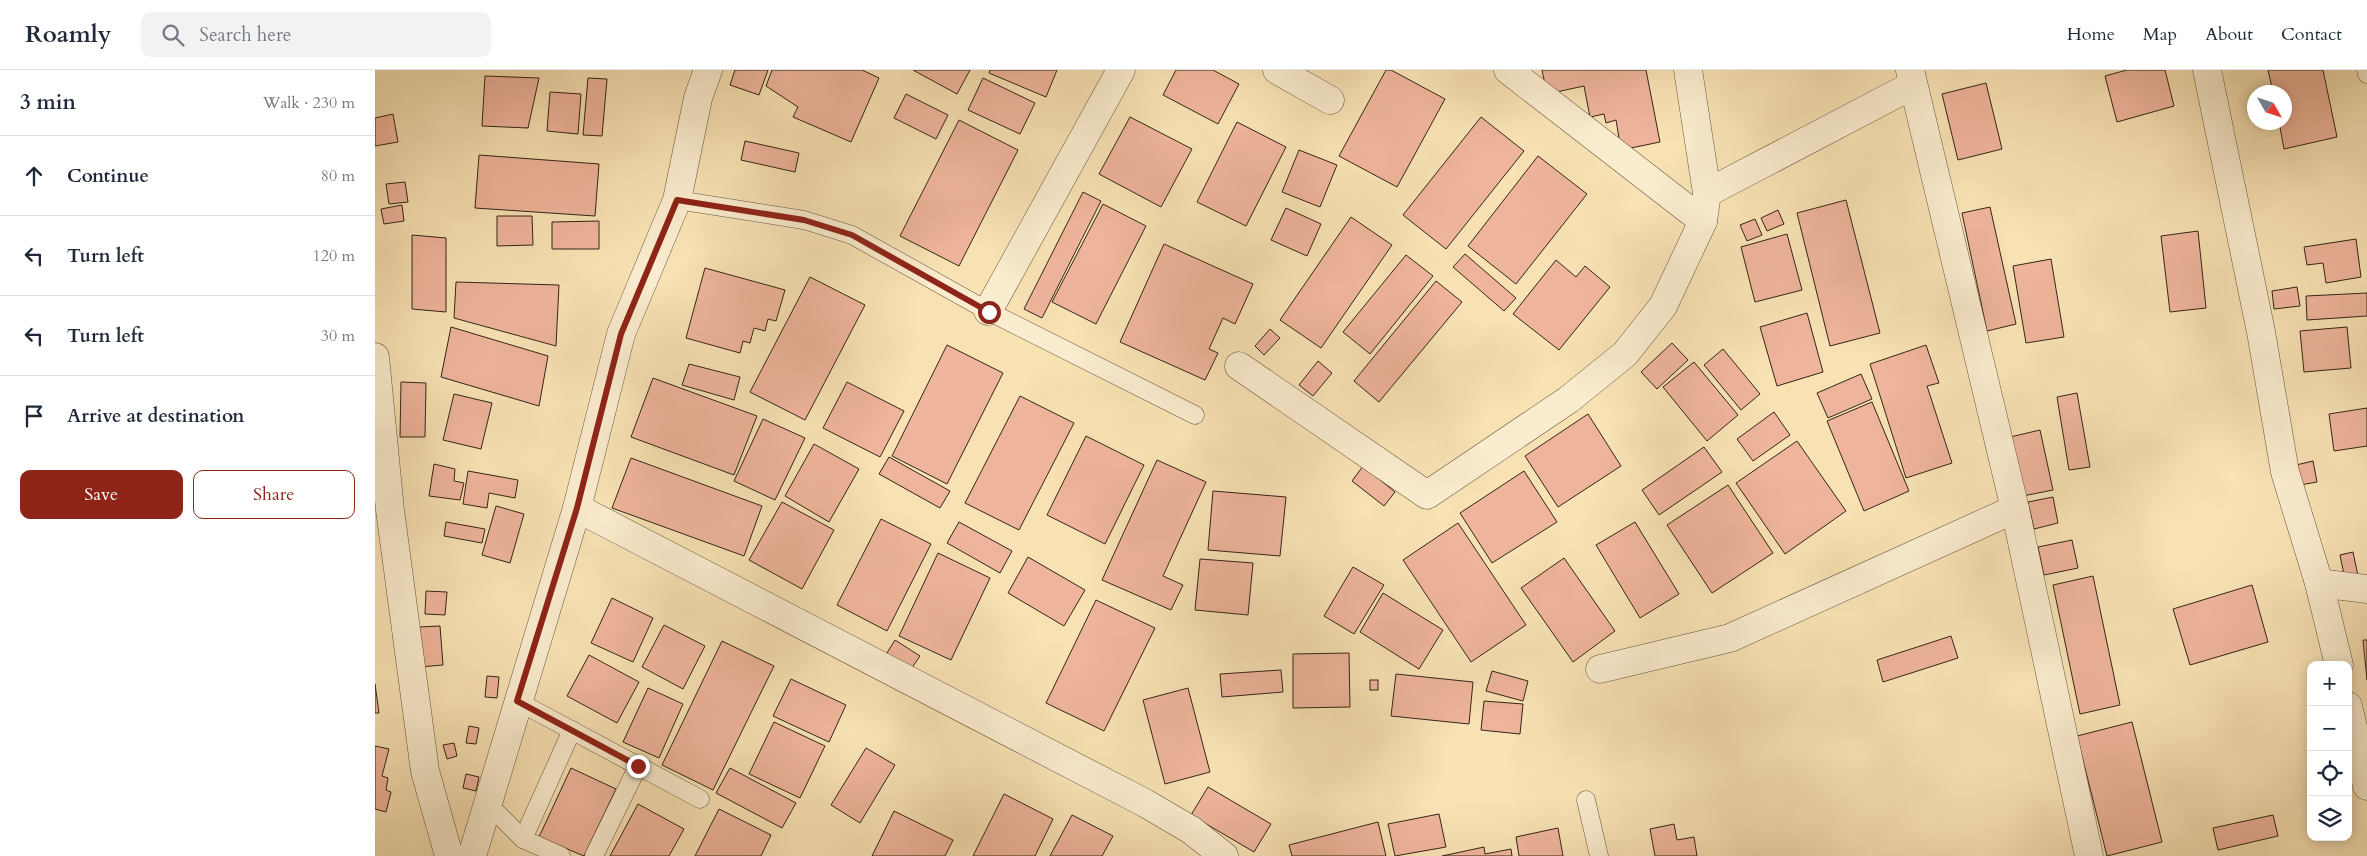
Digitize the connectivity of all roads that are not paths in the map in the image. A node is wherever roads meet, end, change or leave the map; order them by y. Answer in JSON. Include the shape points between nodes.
{"nodes":[{"id":1,"x":687,"y":70,"type":"edge"},
{"id":2,"x":708,"y":70,"type":"edge"},
{"id":3,"x":1121,"y":70,"type":"edge"},
{"id":4,"x":1277,"y":70,"type":"edge"},
{"id":5,"x":1508,"y":70,"type":"edge"},
{"id":6,"x":1688,"y":70,"type":"edge"},
{"id":7,"x":2207,"y":70,"type":"edge"},
{"id":8,"x":2366,"y":70,"type":"edge"},
{"id":9,"x":2367,"y":74,"type":"edge"},
{"id":10,"x":1911,"y":77,"type":"edge"},
{"id":11,"x":698,"y":98,"type":"junction"},
{"id":12,"x":1330,"y":100,"type":"dead end"},
{"id":13,"x":1707,"y":193,"type":"junction"},
{"id":14,"x":677,"y":200,"type":"junction"},
{"id":15,"x":1703,"y":221,"type":"junction"},
{"id":16,"x":989,"y":312,"type":"junction"},
{"id":17,"x":1239,"y":366,"type":"dead end"},
{"id":18,"x":376,"y":368,"type":"edge"},
{"id":19,"x":1195,"y":415,"type":"dead end"},
{"id":20,"x":577,"y":508,"type":"junction"},
{"id":21,"x":2015,"y":509,"type":"junction"},
{"id":22,"x":2319,"y":583,"type":"junction"},
{"id":23,"x":2367,"y":589,"type":"edge"},
{"id":24,"x":2338,"y":661,"type":"edge"},
{"id":25,"x":1600,"y":668,"type":"dead end"},
{"id":26,"x":517,"y":701,"type":"junction"},
{"id":27,"x":2352,"y":723,"type":"edge"},
{"id":28,"x":572,"y":730,"type":"junction"},
{"id":29,"x":638,"y":766,"type":"junction"},
{"id":30,"x":2367,"y":786,"type":"edge"},
{"id":31,"x":700,"y":799,"type":"dead end"},
{"id":32,"x":1586,"y":800,"type":"dead end"},
{"id":33,"x":487,"y":803,"type":"junction"},
{"id":34,"x":523,"y":839,"type":"junction"},
{"id":35,"x":478,"y":853,"type":"edge"},
{"id":36,"x":449,"y":856,"type":"edge"},
{"id":37,"x":561,"y":856,"type":"edge"},
{"id":38,"x":593,"y":856,"type":"edge"},
{"id":39,"x":1224,"y":856,"type":"edge"},
{"id":40,"x":1599,"y":856,"type":"edge"},
{"id":41,"x":2089,"y":856,"type":"edge"}],
"edges":[{"from":1,"to":11,"type":"street"},
{"from":2,"to":11,"type":"street"},
{"from":3,"to":16,"type":"street"},
{"from":4,"to":12,"type":"street"},
{"from":5,"to":15,"type":"street"},
{"from":6,"to":13,"type":"street"},
{"from":7,"to":22,"type":"street","via":[[2261,332],[2285,472]]},
{"from":8,"to":9,"type":"lane"},
{"from":10,"to":13,"type":"street"},
{"from":10,"to":21,"type":"street"},
{"from":11,"to":14,"type":"street"},
{"from":13,"to":15,"type":"street"},
{"from":14,"to":16,"type":"lane","via":[[804,220],[852,235]]},
{"from":14,"to":20,"type":"street","via":[[621,334]]},
{"from":15,"to":17,"type":"street","via":[[1663,306],[1625,354],[1568,400],[1427,495]]},
{"from":16,"to":19,"type":"lane"},
{"from":18,"to":36,"type":"street","via":[[425,771]]},
{"from":20,"to":26,"type":"street"},
{"from":20,"to":39,"type":"street","via":[[1145,803],[1191,830]]},
{"from":21,"to":25,"type":"street","via":[[1730,638]]},
{"from":21,"to":41,"type":"street"},
{"from":22,"to":23,"type":"street"},
{"from":22,"to":24,"type":"street"},
{"from":26,"to":28,"type":"lane"},
{"from":26,"to":33,"type":"street"},
{"from":27,"to":30,"type":"street"},
{"from":28,"to":29,"type":"lane"},
{"from":28,"to":34,"type":"lane"},
{"from":29,"to":31,"type":"lane"},
{"from":29,"to":38,"type":"lane"},
{"from":32,"to":40,"type":"lane"},
{"from":33,"to":34,"type":"lane"},
{"from":33,"to":35,"type":"street"},
{"from":34,"to":37,"type":"lane"}]}
